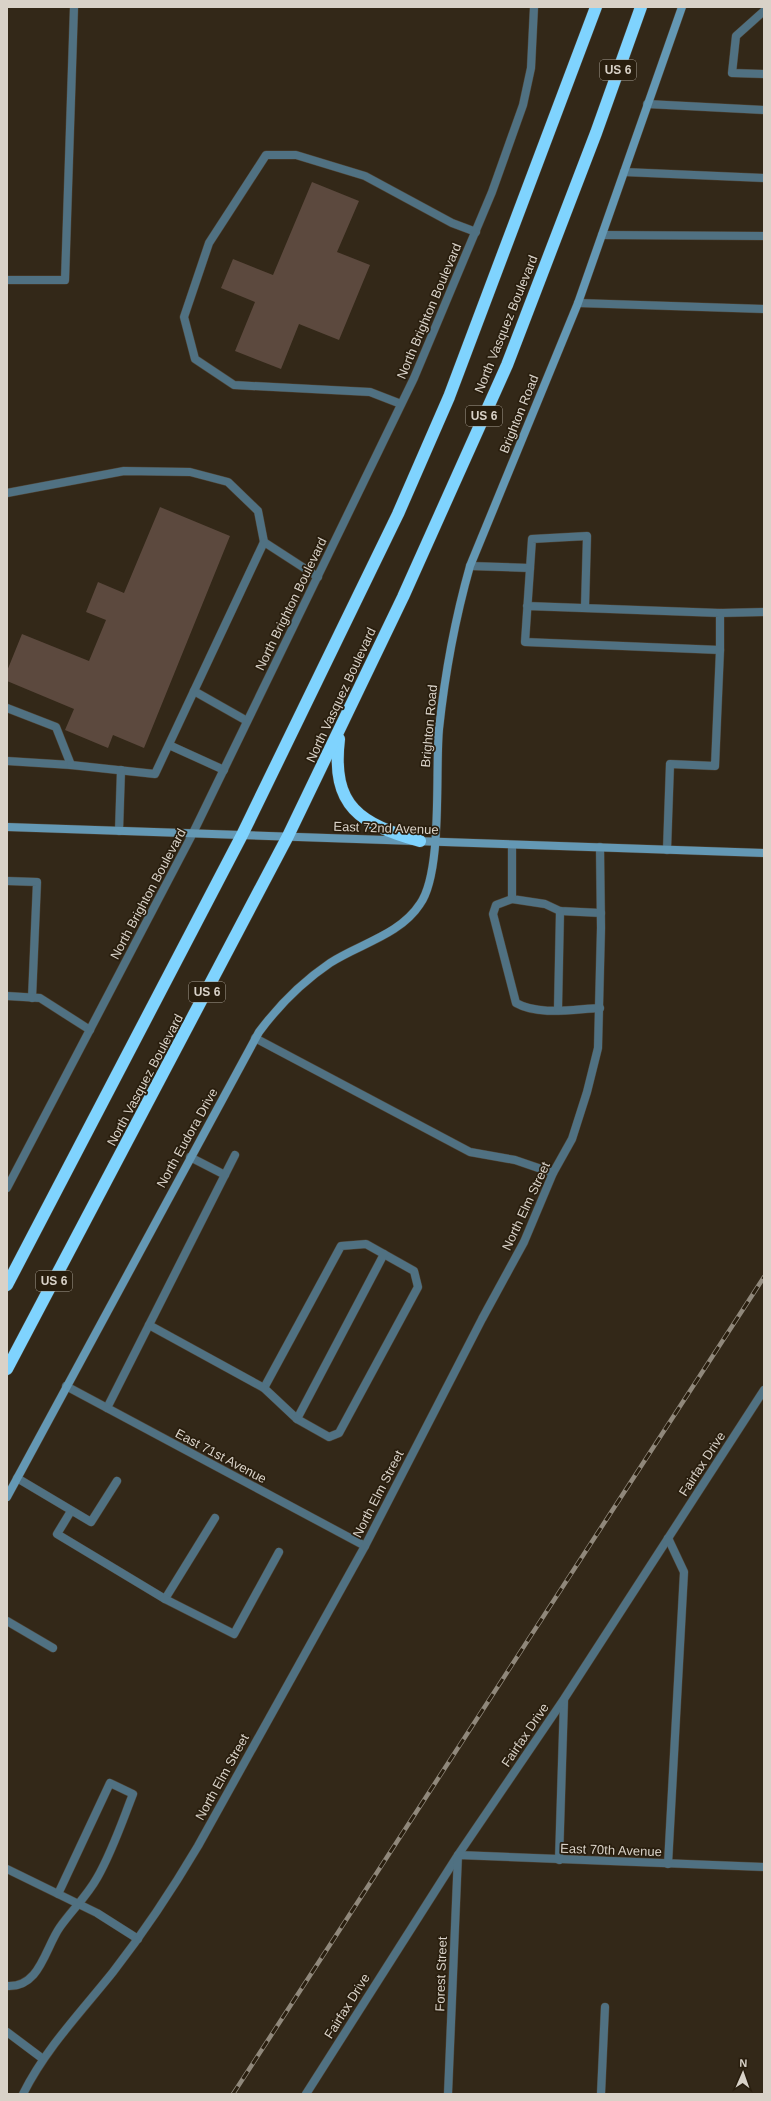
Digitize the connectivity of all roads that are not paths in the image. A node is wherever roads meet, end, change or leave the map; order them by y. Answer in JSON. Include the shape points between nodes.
{"nodes":[{"id":1,"x":74,"y":7,"type":"edge"},
{"id":2,"x":534,"y":7,"type":"edge"},
{"id":3,"x":596,"y":7,"type":"edge"},
{"id":4,"x":641,"y":7,"type":"edge"},
{"id":5,"x":682,"y":7,"type":"edge"},
{"id":6,"x":764,"y":11,"type":"edge"},
{"id":7,"x":764,"y":74,"type":"edge"},
{"id":8,"x":647,"y":104,"type":"junction"},
{"id":9,"x":764,"y":110,"type":"edge"},
{"id":10,"x":624,"y":172,"type":"junction"},
{"id":11,"x":764,"y":178,"type":"edge"},
{"id":12,"x":476,"y":232,"type":"junction"},
{"id":13,"x":602,"y":235,"type":"junction"},
{"id":14,"x":764,"y":236,"type":"edge"},
{"id":15,"x":7,"y":280,"type":"edge"},
{"id":16,"x":578,"y":303,"type":"junction"},
{"id":17,"x":764,"y":309,"type":"edge"},
{"id":18,"x":401,"y":404,"type":"junction"},
{"id":19,"x":7,"y":493,"type":"edge"},
{"id":20,"x":264,"y":542,"type":"junction"},
{"id":21,"x":470,"y":566,"type":"junction"},
{"id":22,"x":530,"y":568,"type":"junction"},
{"id":23,"x":318,"y":577,"type":"junction"},
{"id":24,"x":527,"y":606,"type":"junction"},
{"id":25,"x":585,"y":607,"type":"junction"},
{"id":26,"x":764,"y":612,"type":"edge"},
{"id":27,"x":720,"y":613,"type":"junction"},
{"id":28,"x":720,"y":650,"type":"junction"},
{"id":29,"x":194,"y":691,"type":"junction"},
{"id":30,"x":7,"y":708,"type":"edge"},
{"id":31,"x":247,"y":721,"type":"junction"},
{"id":32,"x":341,"y":729,"type":"junction"},
{"id":33,"x":169,"y":745,"type":"junction"},
{"id":34,"x":7,"y":761,"type":"edge"},
{"id":35,"x":72,"y":765,"type":"junction"},
{"id":36,"x":121,"y":770,"type":"junction"},
{"id":37,"x":224,"y":770,"type":"junction"},
{"id":38,"x":7,"y":827,"type":"edge"},
{"id":39,"x":119,"y":830,"type":"junction"},
{"id":40,"x":193,"y":833,"type":"junction"},
{"id":41,"x":242,"y":835,"type":"junction"},
{"id":42,"x":288,"y":836,"type":"junction"},
{"id":43,"x":420,"y":841,"type":"junction"},
{"id":44,"x":434,"y":842,"type":"junction"},
{"id":45,"x":512,"y":845,"type":"junction"},
{"id":46,"x":600,"y":847,"type":"junction"},
{"id":47,"x":667,"y":850,"type":"junction"},
{"id":48,"x":764,"y":853,"type":"edge"},
{"id":49,"x":7,"y":880,"type":"edge"},
{"id":50,"x":512,"y":899,"type":"junction"},
{"id":51,"x":560,"y":911,"type":"junction"},
{"id":52,"x":601,"y":913,"type":"junction"},
{"id":53,"x":7,"y":996,"type":"edge"},
{"id":54,"x":32,"y":998,"type":"junction"},
{"id":55,"x":600,"y":1008,"type":"junction"},
{"id":56,"x":558,"y":1009,"type":"junction"},
{"id":57,"x":90,"y":1030,"type":"junction"},
{"id":58,"x":255,"y":1038,"type":"junction"},
{"id":59,"x":235,"y":1155,"type":"dead end"},
{"id":60,"x":190,"y":1157,"type":"junction"},
{"id":61,"x":553,"y":1173,"type":"junction"},
{"id":62,"x":225,"y":1175,"type":"junction"},
{"id":63,"x":7,"y":1188,"type":"edge"},
{"id":64,"x":384,"y":1254,"type":"junction"},
{"id":65,"x":7,"y":1285,"type":"edge"},
{"id":66,"x":149,"y":1325,"type":"junction"},
{"id":67,"x":7,"y":1369,"type":"edge"},
{"id":68,"x":66,"y":1386,"type":"junction"},
{"id":69,"x":264,"y":1388,"type":"junction"},
{"id":70,"x":764,"y":1390,"type":"edge"},
{"id":71,"x":107,"y":1408,"type":"junction"},
{"id":72,"x":297,"y":1419,"type":"junction"},
{"id":73,"x":17,"y":1478,"type":"junction"},
{"id":74,"x":117,"y":1481,"type":"dead end"},
{"id":75,"x":7,"y":1497,"type":"edge"},
{"id":76,"x":71,"y":1511,"type":"junction"},
{"id":77,"x":214,"y":1518,"type":"dead end"},
{"id":78,"x":668,"y":1538,"type":"junction"},
{"id":79,"x":365,"y":1546,"type":"junction"},
{"id":80,"x":279,"y":1552,"type":"dead end"},
{"id":81,"x":165,"y":1599,"type":"junction"},
{"id":82,"x":7,"y":1621,"type":"edge"},
{"id":83,"x":53,"y":1648,"type":"dead end"},
{"id":84,"x":564,"y":1699,"type":"junction"},
{"id":85,"x":458,"y":1855,"type":"junction"},
{"id":86,"x":559,"y":1860,"type":"junction"},
{"id":87,"x":668,"y":1864,"type":"junction"},
{"id":88,"x":764,"y":1867,"type":"edge"},
{"id":89,"x":7,"y":1869,"type":"edge"},
{"id":90,"x":58,"y":1894,"type":"junction"},
{"id":91,"x":80,"y":1905,"type":"junction"},
{"id":92,"x":138,"y":1938,"type":"junction"},
{"id":93,"x":7,"y":1986,"type":"edge"},
{"id":94,"x":605,"y":2007,"type":"dead end"},
{"id":95,"x":7,"y":2032,"type":"edge"},
{"id":96,"x":43,"y":2059,"type":"junction"},
{"id":97,"x":23,"y":2094,"type":"edge"},
{"id":98,"x":306,"y":2094,"type":"edge"},
{"id":99,"x":448,"y":2094,"type":"edge"},
{"id":100,"x":601,"y":2094,"type":"edge"}],
"edges":[{"from":1,"to":15,"type":"street","via":[[65,280]]},
{"from":2,"to":12,"type":"street","name":"North Brighton Boulevard","via":[[531,68],[523,105]]},
{"from":3,"to":41,"type":"highway","name":"North Vasquez Boulevard","number":"US 6","via":[[424,458]]},
{"from":4,"to":32,"type":"highway","name":"North Vasquez Boulevard","number":"US 6","via":[[596,133],[507,365]]},
{"from":5,"to":8,"type":"street","name":"Brighton Road"},
{"from":6,"to":7,"type":"street","via":[[736,36],[732,73]]},
{"from":8,"to":9,"type":"street"},
{"from":8,"to":10,"type":"street","name":"Brighton Road"},
{"from":10,"to":11,"type":"street"},
{"from":10,"to":13,"type":"street","name":"Brighton Road"},
{"from":12,"to":18,"type":"street","name":"North Brighton Boulevard"},
{"from":12,"to":18,"type":"street","via":[[452,223],[365,176],[296,155],[266,155],[209,242],[184,316],[195,359],[234,385],[370,392]]},
{"from":13,"to":14,"type":"street"},
{"from":13,"to":16,"type":"street","name":"Brighton Road"},
{"from":16,"to":17,"type":"street"},
{"from":16,"to":21,"type":"street","name":"Brighton Road"},
{"from":18,"to":23,"type":"street","name":"North Brighton Boulevard"},
{"from":19,"to":20,"type":"street","via":[[124,471],[190,472],[228,482],[258,511]]},
{"from":20,"to":23,"type":"street"},
{"from":20,"to":29,"type":"street"},
{"from":21,"to":22,"type":"street"},
{"from":21,"to":44,"type":"street","name":"Brighton Road","via":[[447,663],[439,730]]},
{"from":22,"to":24,"type":"street"},
{"from":22,"to":25,"type":"street","via":[[532,540],[587,536]]},
{"from":23,"to":31,"type":"street","name":"North Brighton Boulevard"},
{"from":24,"to":25,"type":"street"},
{"from":24,"to":28,"type":"street","via":[[525,642]]},
{"from":25,"to":27,"type":"street"},
{"from":26,"to":27,"type":"street"},
{"from":27,"to":28,"type":"street"},
{"from":28,"to":47,"type":"street","via":[[715,766],[670,764]]},
{"from":29,"to":31,"type":"street"},
{"from":29,"to":33,"type":"street"},
{"from":30,"to":35,"type":"street","via":[[56,727]]},
{"from":31,"to":37,"type":"street","name":"North Brighton Boulevard"},
{"from":32,"to":42,"type":"highway","name":"North Vasquez Boulevard","number":"US 6"},
{"from":32,"to":43,"type":"highway","via":[[337,771],[346,799],[356,811],[379,828]]},
{"from":33,"to":36,"type":"street","via":[[155,774]]},
{"from":33,"to":37,"type":"street"},
{"from":34,"to":35,"type":"street"},
{"from":35,"to":36,"type":"street"},
{"from":36,"to":39,"type":"street"},
{"from":37,"to":40,"type":"street","name":"North Brighton Boulevard"},
{"from":38,"to":39,"type":"street","name":"East 72nd Avenue"},
{"from":39,"to":40,"type":"street","name":"East 72nd Avenue"},
{"from":40,"to":41,"type":"street","name":"East 72nd Avenue"},
{"from":40,"to":57,"type":"street","name":"North Brighton Boulevard"},
{"from":41,"to":42,"type":"street","name":"East 72nd Avenue"},
{"from":41,"to":65,"type":"highway","name":"North Vasquez Boulevard","number":"US 6"},
{"from":42,"to":43,"type":"street","name":"East 72nd Avenue"},
{"from":42,"to":67,"type":"highway","name":"North Vasquez Boulevard","number":"US 6"},
{"from":43,"to":44,"type":"street","name":"East 72nd Avenue"},
{"from":44,"to":45,"type":"street","name":"East 72nd Avenue"},
{"from":44,"to":58,"type":"street","name":"North Eudora Drive","via":[[431,880],[420,905],[396,926],[329,963],[301,985],[273,1013]]},
{"from":45,"to":46,"type":"street","name":"East 72nd Avenue"},
{"from":45,"to":50,"type":"street"},
{"from":46,"to":47,"type":"street","name":"East 72nd Avenue"},
{"from":46,"to":52,"type":"street","name":"North Elm Street"},
{"from":47,"to":48,"type":"street","name":"East 72nd Avenue"},
{"from":49,"to":54,"type":"street","via":[[37,882]]},
{"from":50,"to":51,"type":"street","via":[[545,904]]},
{"from":50,"to":56,"type":"street","via":[[496,905],[493,914],[516,1003],[537,1010]]},
{"from":51,"to":52,"type":"street"},
{"from":51,"to":56,"type":"street"},
{"from":52,"to":55,"type":"street","name":"North Elm Street"},
{"from":53,"to":54,"type":"street"},
{"from":54,"to":57,"type":"street","via":[[40,998]]},
{"from":55,"to":56,"type":"street"},
{"from":55,"to":61,"type":"street","name":"North Elm Street","via":[[598,1048],[587,1092],[572,1139]]},
{"from":57,"to":63,"type":"street","name":"North Brighton Boulevard"},
{"from":58,"to":60,"type":"street","name":"North Eudora Drive"},
{"from":58,"to":61,"type":"street","via":[[470,1152],[515,1160]]},
{"from":59,"to":62,"type":"street"},
{"from":60,"to":62,"type":"street"},
{"from":60,"to":68,"type":"street","name":"North Eudora Drive"},
{"from":61,"to":79,"type":"street","name":"North Elm Street","via":[[524,1242]]},
{"from":62,"to":66,"type":"street"},
{"from":64,"to":69,"type":"street","via":[[366,1244],[341,1246]]},
{"from":64,"to":72,"type":"street"},
{"from":64,"to":72,"type":"street","via":[[414,1271],[418,1287],[339,1433],[329,1437]]},
{"from":66,"to":69,"type":"street"},
{"from":66,"to":71,"type":"street"},
{"from":68,"to":71,"type":"street","name":"East 71st Avenue"},
{"from":68,"to":73,"type":"street","name":"North Eudora Drive"},
{"from":69,"to":72,"type":"street"},
{"from":70,"to":78,"type":"street","name":"Fairfax Drive"},
{"from":71,"to":79,"type":"street","name":"East 71st Avenue"},
{"from":73,"to":75,"type":"street","name":"North Eudora Drive"},
{"from":73,"to":76,"type":"street"},
{"from":74,"to":76,"type":"street","via":[[91,1522]]},
{"from":76,"to":81,"type":"street","via":[[57,1534]]},
{"from":77,"to":81,"type":"street"},
{"from":78,"to":84,"type":"street","name":"Fairfax Drive"},
{"from":78,"to":87,"type":"street","via":[[684,1572]]},
{"from":79,"to":92,"type":"street","name":"North Elm Street","via":[[198,1846]]},
{"from":80,"to":81,"type":"street","via":[[234,1634]]},
{"from":82,"to":83,"type":"street"},
{"from":84,"to":85,"type":"street","name":"Fairfax Drive"},
{"from":84,"to":86,"type":"street"},
{"from":85,"to":86,"type":"street","name":"East 70th Avenue"},
{"from":85,"to":98,"type":"street","name":"Fairfax Drive"},
{"from":85,"to":99,"type":"street","name":"Forest Street"},
{"from":86,"to":87,"type":"street","name":"East 70th Avenue"},
{"from":87,"to":88,"type":"street","name":"East 70th Avenue"},
{"from":89,"to":90,"type":"street"},
{"from":90,"to":91,"type":"street"},
{"from":90,"to":91,"type":"street","via":[[110,1783],[134,1794],[97,1878]]},
{"from":91,"to":92,"type":"street"},
{"from":91,"to":93,"type":"street","via":[[60,1928],[36,1974],[17,1987]]},
{"from":92,"to":96,"type":"street","name":"North Elm Street"},
{"from":94,"to":100,"type":"street"},
{"from":95,"to":96,"type":"street"},
{"from":96,"to":97,"type":"street","name":"North Elm Street"}]}
